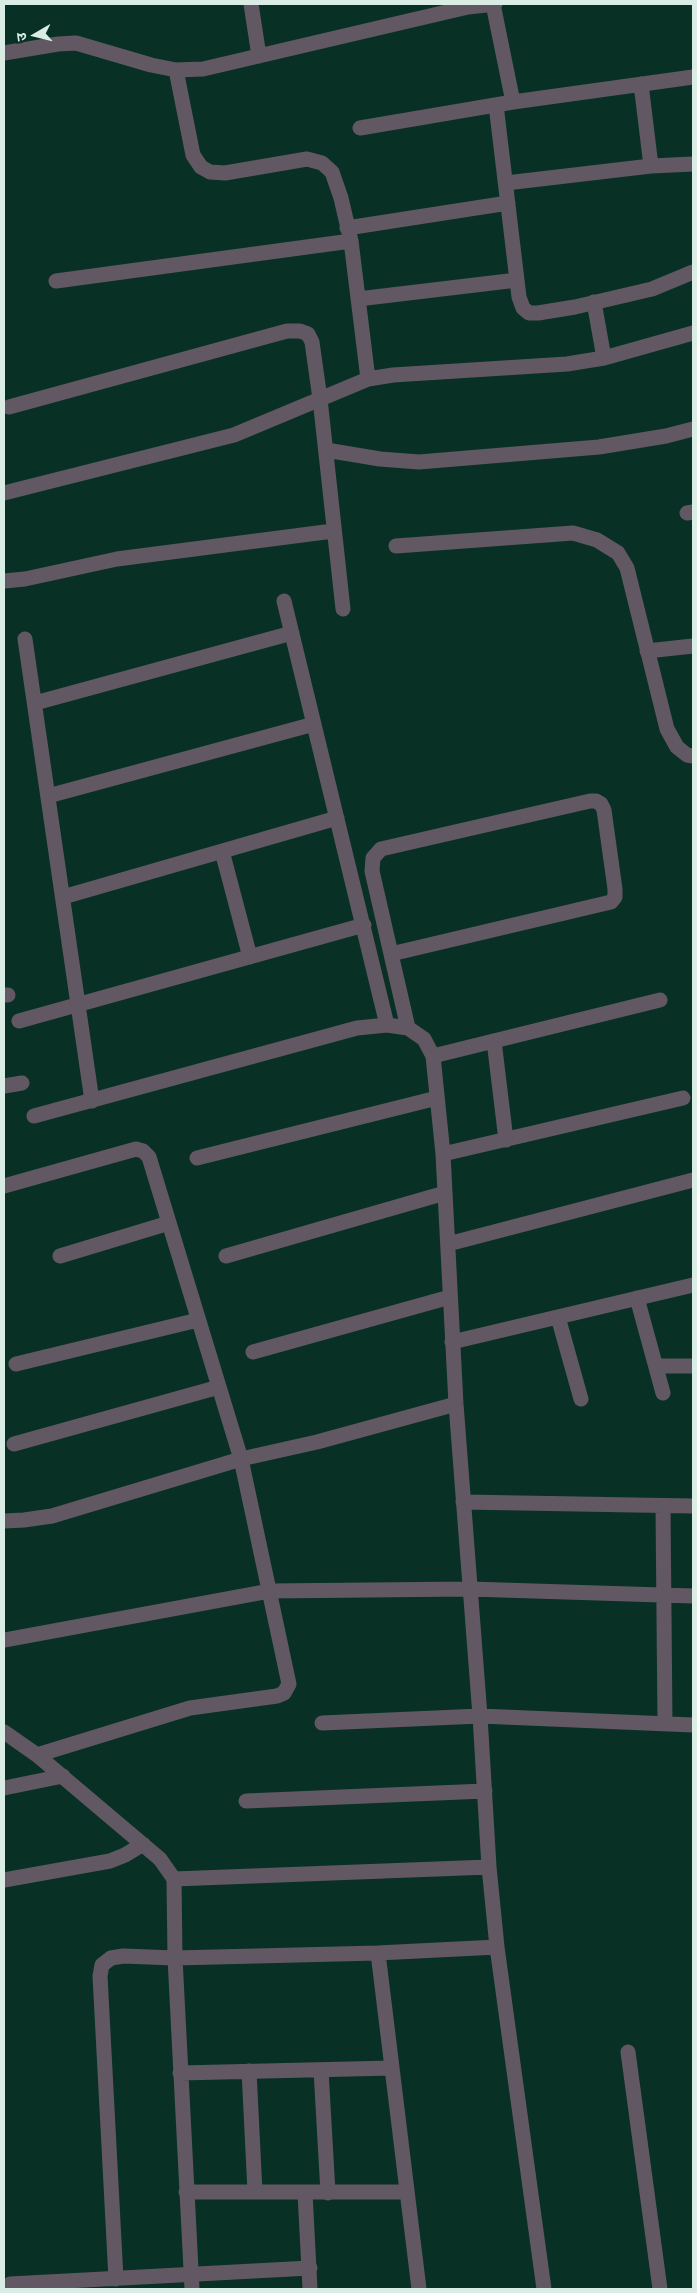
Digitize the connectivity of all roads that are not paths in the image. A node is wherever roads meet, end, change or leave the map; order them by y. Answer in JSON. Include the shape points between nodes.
{"nodes":[{"id":1,"x":251,"y":4,"type":"edge"},
{"id":2,"x":494,"y":4,"type":"edge"},
{"id":3,"x":4,"y":53,"type":"edge"},
{"id":4,"x":259,"y":56,"type":"junction"},
{"id":5,"x":176,"y":70,"type":"junction"},
{"id":6,"x":693,"y":77,"type":"edge"},
{"id":7,"x":641,"y":84,"type":"junction"},
{"id":8,"x":513,"y":102,"type":"junction"},
{"id":9,"x":496,"y":105,"type":"junction"},
{"id":10,"x":360,"y":128,"type":"dead end"},
{"id":11,"x":693,"y":164,"type":"edge"},
{"id":12,"x":650,"y":166,"type":"junction"},
{"id":13,"x":506,"y":183,"type":"junction"},
{"id":14,"x":508,"y":203,"type":"junction"},
{"id":15,"x":349,"y":234,"type":"junction"},
{"id":16,"x":693,"y":272,"type":"edge"},
{"id":17,"x":517,"y":280,"type":"junction"},
{"id":18,"x":56,"y":281,"type":"dead end"},
{"id":19,"x":358,"y":299,"type":"junction"},
{"id":20,"x":594,"y":302,"type":"junction"},
{"id":21,"x":693,"y":333,"type":"edge"},
{"id":22,"x":604,"y":358,"type":"junction"},
{"id":23,"x":368,"y":379,"type":"junction"},
{"id":24,"x":320,"y":399,"type":"junction"},
{"id":25,"x":9,"y":407,"type":"dead end"},
{"id":26,"x":693,"y":429,"type":"edge"},
{"id":27,"x":326,"y":450,"type":"junction"},
{"id":28,"x":4,"y":493,"type":"edge"},
{"id":29,"x":334,"y":530,"type":"junction"},
{"id":30,"x":396,"y":546,"type":"dead end"},
{"id":31,"x":4,"y":581,"type":"edge"},
{"id":32,"x":284,"y":601,"type":"dead end"},
{"id":33,"x":343,"y":609,"type":"dead end"},
{"id":34,"x":292,"y":633,"type":"junction"},
{"id":35,"x":25,"y":638,"type":"dead end"},
{"id":36,"x":693,"y":646,"type":"edge"},
{"id":37,"x":647,"y":651,"type":"junction"},
{"id":38,"x":35,"y":703,"type":"junction"},
{"id":39,"x":314,"y":724,"type":"junction"},
{"id":40,"x":693,"y":756,"type":"edge"},
{"id":41,"x":48,"y":796,"type":"junction"},
{"id":42,"x":337,"y":818,"type":"junction"},
{"id":43,"x":222,"y":851,"type":"junction"},
{"id":44,"x":63,"y":897,"type":"junction"},
{"id":45,"x":364,"y":925,"type":"junction"},
{"id":46,"x":391,"y":954,"type":"junction"},
{"id":47,"x":250,"y":957,"type":"junction"},
{"id":48,"x":660,"y":1000,"type":"dead end"},
{"id":49,"x":78,"y":1004,"type":"junction"},
{"id":50,"x":19,"y":1021,"type":"dead end"},
{"id":51,"x":387,"y":1025,"type":"junction"},
{"id":52,"x":408,"y":1028,"type":"junction"},
{"id":53,"x":494,"y":1041,"type":"junction"},
{"id":54,"x":433,"y":1056,"type":"junction"},
{"id":55,"x":22,"y":1084,"type":"dead end"},
{"id":56,"x":4,"y":1086,"type":"edge"},
{"id":57,"x":437,"y":1098,"type":"junction"},
{"id":58,"x":683,"y":1098,"type":"dead end"},
{"id":59,"x":92,"y":1101,"type":"junction"},
{"id":60,"x":34,"y":1116,"type":"dead end"},
{"id":61,"x":506,"y":1140,"type":"junction"},
{"id":62,"x":443,"y":1154,"type":"junction"},
{"id":63,"x":197,"y":1158,"type":"dead end"},
{"id":64,"x":693,"y":1180,"type":"edge"},
{"id":65,"x":4,"y":1186,"type":"edge"},
{"id":66,"x":445,"y":1193,"type":"junction"},
{"id":67,"x":169,"y":1223,"type":"junction"},
{"id":68,"x":448,"y":1244,"type":"junction"},
{"id":69,"x":60,"y":1256,"type":"dead end"},
{"id":70,"x":226,"y":1256,"type":"dead end"},
{"id":71,"x":693,"y":1285,"type":"edge"},
{"id":72,"x":450,"y":1297,"type":"junction"},
{"id":73,"x":637,"y":1298,"type":"junction"},
{"id":74,"x":558,"y":1317,"type":"junction"},
{"id":75,"x":198,"y":1320,"type":"junction"},
{"id":76,"x":452,"y":1342,"type":"junction"},
{"id":77,"x":253,"y":1352,"type":"dead end"},
{"id":78,"x":16,"y":1364,"type":"dead end"},
{"id":79,"x":656,"y":1366,"type":"junction"},
{"id":80,"x":693,"y":1366,"type":"edge"},
{"id":81,"x":219,"y":1387,"type":"junction"},
{"id":82,"x":663,"y":1393,"type":"dead end"},
{"id":83,"x":581,"y":1399,"type":"dead end"},
{"id":84,"x":456,"y":1404,"type":"junction"},
{"id":85,"x":14,"y":1444,"type":"dead end"},
{"id":86,"x":241,"y":1460,"type":"junction"},
{"id":87,"x":464,"y":1502,"type":"junction"},
{"id":88,"x":663,"y":1506,"type":"junction"},
{"id":89,"x":693,"y":1506,"type":"edge"},
{"id":90,"x":4,"y":1521,"type":"edge"},
{"id":91,"x":470,"y":1589,"type":"junction"},
{"id":92,"x":269,"y":1591,"type":"junction"},
{"id":93,"x":662,"y":1595,"type":"junction"},
{"id":94,"x":693,"y":1596,"type":"edge"},
{"id":95,"x":4,"y":1640,"type":"edge"},
{"id":96,"x":480,"y":1716,"type":"junction"},
{"id":97,"x":322,"y":1723,"type":"dead end"},
{"id":98,"x":665,"y":1724,"type":"junction"},
{"id":99,"x":693,"y":1725,"type":"edge"},
{"id":100,"x":4,"y":1732,"type":"edge"},
{"id":101,"x":37,"y":1754,"type":"junction"},
{"id":102,"x":63,"y":1776,"type":"junction"},
{"id":103,"x":4,"y":1788,"type":"edge"},
{"id":104,"x":485,"y":1791,"type":"junction"},
{"id":105,"x":246,"y":1801,"type":"dead end"},
{"id":106,"x":143,"y":1844,"type":"junction"},
{"id":107,"x":489,"y":1867,"type":"junction"},
{"id":108,"x":174,"y":1879,"type":"junction"},
{"id":109,"x":4,"y":1880,"type":"edge"},
{"id":110,"x":496,"y":1946,"type":"junction"},
{"id":111,"x":378,"y":1953,"type":"junction"},
{"id":112,"x":175,"y":1958,"type":"junction"},
{"id":113,"x":628,"y":2052,"type":"dead end"},
{"id":114,"x":392,"y":2068,"type":"junction"},
{"id":115,"x":320,"y":2070,"type":"junction"},
{"id":116,"x":249,"y":2071,"type":"junction"},
{"id":117,"x":180,"y":2073,"type":"junction"},
{"id":118,"x":186,"y":2192,"type":"junction"},
{"id":119,"x":255,"y":2192,"type":"junction"},
{"id":120,"x":406,"y":2192,"type":"junction"},
{"id":121,"x":305,"y":2193,"type":"junction"},
{"id":122,"x":328,"y":2193,"type":"junction"},
{"id":123,"x":310,"y":2268,"type":"junction"},
{"id":124,"x":116,"y":2279,"type":"junction"},
{"id":125,"x":191,"y":2282,"type":"edge"},
{"id":126,"x":10,"y":2284,"type":"dead end"},
{"id":127,"x":310,"y":2289,"type":"edge"},
{"id":128,"x":419,"y":2289,"type":"edge"},
{"id":129,"x":544,"y":2289,"type":"edge"},
{"id":130,"x":660,"y":2289,"type":"edge"}],
"edges":[{"from":1,"to":4,"type":"street"},
{"from":2,"to":4,"type":"street","via":[[468,7]]},
{"from":2,"to":8,"type":"street"},
{"from":3,"to":5,"type":"street","via":[[76,43]]},
{"from":4,"to":5,"type":"street","via":[[203,69]]},
{"from":5,"to":15,"type":"street","via":[[193,155],[200,167],[210,172],[225,173],[307,159],[322,163],[332,172]]},
{"from":6,"to":7,"type":"street"},
{"from":7,"to":8,"type":"street"},
{"from":7,"to":12,"type":"street"},
{"from":8,"to":9,"type":"street"},
{"from":9,"to":10,"type":"street"},
{"from":9,"to":13,"type":"street"},
{"from":11,"to":12,"type":"street"},
{"from":12,"to":13,"type":"street"},
{"from":13,"to":14,"type":"street"},
{"from":14,"to":15,"type":"street"},
{"from":14,"to":17,"type":"street"},
{"from":15,"to":18,"type":"street"},
{"from":15,"to":19,"type":"street"},
{"from":16,"to":20,"type":"street","via":[[652,289]]},
{"from":17,"to":19,"type":"street"},
{"from":17,"to":20,"type":"street","via":[[523,308],[529,312]]},
{"from":19,"to":23,"type":"street"},
{"from":20,"to":22,"type":"street"},
{"from":21,"to":22,"type":"street"},
{"from":22,"to":23,"type":"street","via":[[567,364]]},
{"from":23,"to":24,"type":"street"},
{"from":24,"to":25,"type":"street","via":[[312,342],[308,334],[300,331],[278,334]]},
{"from":24,"to":27,"type":"street"},
{"from":24,"to":28,"type":"street","via":[[234,435]]},
{"from":26,"to":27,"type":"street","via":[[599,447],[418,462],[380,460]]},
{"from":27,"to":29,"type":"street"},
{"from":29,"to":31,"type":"street","via":[[118,559]]},
{"from":29,"to":33,"type":"street"},
{"from":30,"to":37,"type":"street","via":[[573,533],[597,540],[618,553],[627,568]]},
{"from":32,"to":34,"type":"street"},
{"from":34,"to":38,"type":"street"},
{"from":34,"to":39,"type":"street"},
{"from":35,"to":38,"type":"street"},
{"from":36,"to":37,"type":"street"},
{"from":37,"to":40,"type":"street","via":[[667,729],[677,747]]},
{"from":38,"to":41,"type":"street"},
{"from":39,"to":41,"type":"street"},
{"from":39,"to":42,"type":"street"},
{"from":41,"to":44,"type":"street"},
{"from":42,"to":43,"type":"street"},
{"from":42,"to":45,"type":"street"},
{"from":43,"to":44,"type":"street"},
{"from":43,"to":47,"type":"street"},
{"from":44,"to":49,"type":"street"},
{"from":45,"to":47,"type":"street"},
{"from":45,"to":51,"type":"street"},
{"from":46,"to":46,"type":"street","via":[[372,871],[373,858],[381,849],[590,802],[601,804],[615,889],[611,902]]},
{"from":46,"to":52,"type":"street"},
{"from":47,"to":49,"type":"street"},
{"from":48,"to":53,"type":"street"},
{"from":49,"to":50,"type":"street"},
{"from":49,"to":59,"type":"street"},
{"from":51,"to":52,"type":"street"},
{"from":51,"to":59,"type":"street","via":[[357,1028]]},
{"from":52,"to":54,"type":"street","via":[[424,1039]]},
{"from":53,"to":54,"type":"street"},
{"from":53,"to":61,"type":"street"},
{"from":54,"to":57,"type":"street"},
{"from":55,"to":56,"type":"street"},
{"from":57,"to":62,"type":"street"},
{"from":57,"to":63,"type":"street"},
{"from":58,"to":61,"type":"street"},
{"from":59,"to":60,"type":"street"},
{"from":61,"to":62,"type":"street"},
{"from":62,"to":66,"type":"street"},
{"from":64,"to":68,"type":"street"},
{"from":65,"to":67,"type":"street","via":[[136,1149],[149,1157]]},
{"from":66,"to":68,"type":"street"},
{"from":66,"to":70,"type":"street"},
{"from":67,"to":69,"type":"street"},
{"from":67,"to":75,"type":"street"},
{"from":68,"to":72,"type":"street"},
{"from":71,"to":73,"type":"street"},
{"from":72,"to":76,"type":"street"},
{"from":72,"to":77,"type":"street"},
{"from":73,"to":74,"type":"street"},
{"from":73,"to":79,"type":"street"},
{"from":74,"to":76,"type":"street"},
{"from":74,"to":83,"type":"street"},
{"from":75,"to":78,"type":"street"},
{"from":75,"to":81,"type":"street"},
{"from":76,"to":84,"type":"street"},
{"from":79,"to":80,"type":"street"},
{"from":79,"to":82,"type":"street"},
{"from":81,"to":85,"type":"street"},
{"from":81,"to":86,"type":"street"},
{"from":84,"to":86,"type":"street"},
{"from":84,"to":87,"type":"street"},
{"from":86,"to":90,"type":"street","via":[[52,1516]]},
{"from":86,"to":92,"type":"street"},
{"from":87,"to":88,"type":"street"},
{"from":87,"to":91,"type":"street"},
{"from":88,"to":89,"type":"street"},
{"from":88,"to":93,"type":"street"},
{"from":91,"to":92,"type":"street"},
{"from":91,"to":93,"type":"street"},
{"from":91,"to":96,"type":"street"},
{"from":92,"to":95,"type":"street"},
{"from":92,"to":101,"type":"street","via":[[289,1684],[284,1693],[190,1708]]},
{"from":93,"to":94,"type":"street"},
{"from":93,"to":98,"type":"street"},
{"from":96,"to":97,"type":"street"},
{"from":96,"to":98,"type":"street"},
{"from":96,"to":104,"type":"street"},
{"from":98,"to":99,"type":"street"},
{"from":100,"to":101,"type":"street"},
{"from":101,"to":102,"type":"street"},
{"from":102,"to":103,"type":"street"},
{"from":102,"to":106,"type":"street"},
{"from":104,"to":105,"type":"street"},
{"from":104,"to":107,"type":"street"},
{"from":106,"to":108,"type":"street","via":[[160,1859]]},
{"from":106,"to":109,"type":"street","via":[[110,1860]]},
{"from":107,"to":108,"type":"street"},
{"from":107,"to":110,"type":"street"},
{"from":108,"to":112,"type":"street"},
{"from":110,"to":111,"type":"street"},
{"from":110,"to":129,"type":"street"},
{"from":111,"to":112,"type":"street"},
{"from":111,"to":114,"type":"street"},
{"from":112,"to":117,"type":"street"},
{"from":112,"to":124,"type":"street","via":[[123,1956],[111,1958],[102,1965]]},
{"from":113,"to":130,"type":"street"},
{"from":114,"to":115,"type":"street"},
{"from":114,"to":120,"type":"street"},
{"from":115,"to":116,"type":"street"},
{"from":115,"to":122,"type":"street"},
{"from":116,"to":117,"type":"street"},
{"from":116,"to":119,"type":"street"},
{"from":117,"to":118,"type":"street"},
{"from":118,"to":119,"type":"street"},
{"from":118,"to":125,"type":"street"},
{"from":119,"to":121,"type":"street"},
{"from":120,"to":122,"type":"street"},
{"from":120,"to":128,"type":"street"},
{"from":121,"to":122,"type":"street"},
{"from":121,"to":123,"type":"street"},
{"from":123,"to":125,"type":"street"},
{"from":123,"to":127,"type":"street"},
{"from":124,"to":125,"type":"street"},
{"from":124,"to":126,"type":"street"}]}
